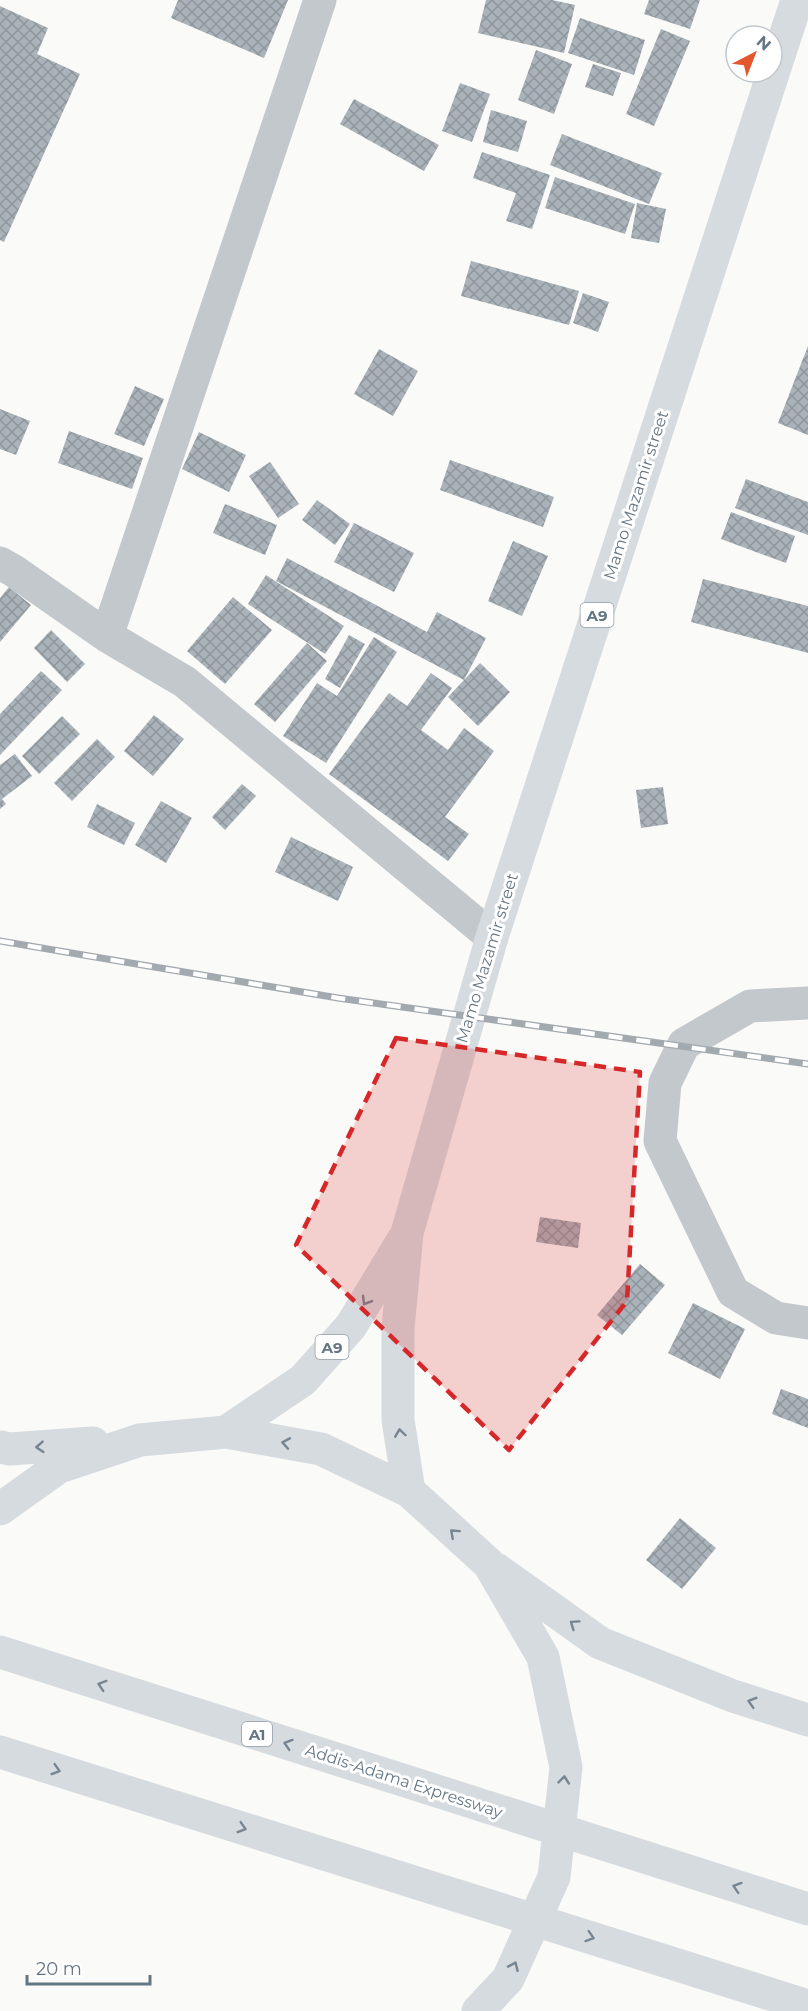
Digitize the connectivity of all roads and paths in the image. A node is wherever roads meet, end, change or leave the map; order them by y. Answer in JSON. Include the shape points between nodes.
{"nodes":[{"id":1,"x":320,"y":0,"type":"edge"},
{"id":2,"x":797,"y":0,"type":"edge"},
{"id":3,"x":0,"y":563,"type":"edge"},
{"id":4,"x":107,"y":636,"type":"junction"},
{"id":5,"x":492,"y":937,"type":"junction"},
{"id":6,"x":808,"y":1003,"type":"edge"},
{"id":7,"x":407,"y":1233,"type":"junction"},
{"id":8,"x":808,"y":1323,"type":"edge"},
{"id":9,"x":226,"y":1432,"type":"junction"},
{"id":10,"x":140,"y":1440,"type":"junction"},
{"id":11,"x":0,"y":1447,"type":"edge"},
{"id":12,"x":409,"y":1491,"type":"junction"},
{"id":13,"x":0,"y":1509,"type":"edge"},
{"id":14,"x":489,"y":1564,"type":"junction"},
{"id":15,"x":15,"y":1657,"type":"edge"},
{"id":16,"x":808,"y":1720,"type":"edge"},
{"id":17,"x":0,"y":1752,"type":"edge"},
{"id":18,"x":800,"y":1907,"type":"edge"},
{"id":19,"x":808,"y":2006,"type":"edge"},
{"id":20,"x":478,"y":2011,"type":"edge"}],
"edges":[{"from":1,"to":4,"type":"street"},
{"from":2,"to":5,"type":"main road","name":"Mamo Mazamir street","number":"A9"},
{"from":3,"to":4,"type":"street"},
{"from":4,"to":5,"type":"street","via":[[185,682]]},
{"from":5,"to":7,"type":"main road","name":"Mamo Mazamir street","number":"A9"},
{"from":6,"to":8,"type":"street","via":[[750,1006],[684,1044],[665,1083],[660,1141],[734,1292],[776,1318]]},
{"from":7,"to":9,"type":"main road","number":"A9","one_way":true,"via":[[351,1326],[303,1380]]},
{"from":12,"to":7,"type":"main road","number":"A9","one_way":true,"via":[[398,1420],[398,1328]]},
{"from":9,"to":10,"type":"main road"},
{"from":12,"to":9,"type":"main road","one_way":true,"via":[[321,1449]]},
{"from":10,"to":11,"type":"main road","one_way":true},
{"from":10,"to":13,"type":"main road","via":[[59,1467]]},
{"from":14,"to":12,"type":"main road","one_way":true},
{"from":16,"to":14,"type":"main road","one_way":true,"via":[[733,1696],[600,1642]]},
{"from":20,"to":14,"type":"main road","one_way":true,"via":[[508,1979],[554,1877],[566,1767],[543,1657]]},
{"from":18,"to":15,"type":"main road","name":"Addis-Adama Expressway","number":"A1","one_way":true},
{"from":17,"to":19,"type":"main road","one_way":true}]}
